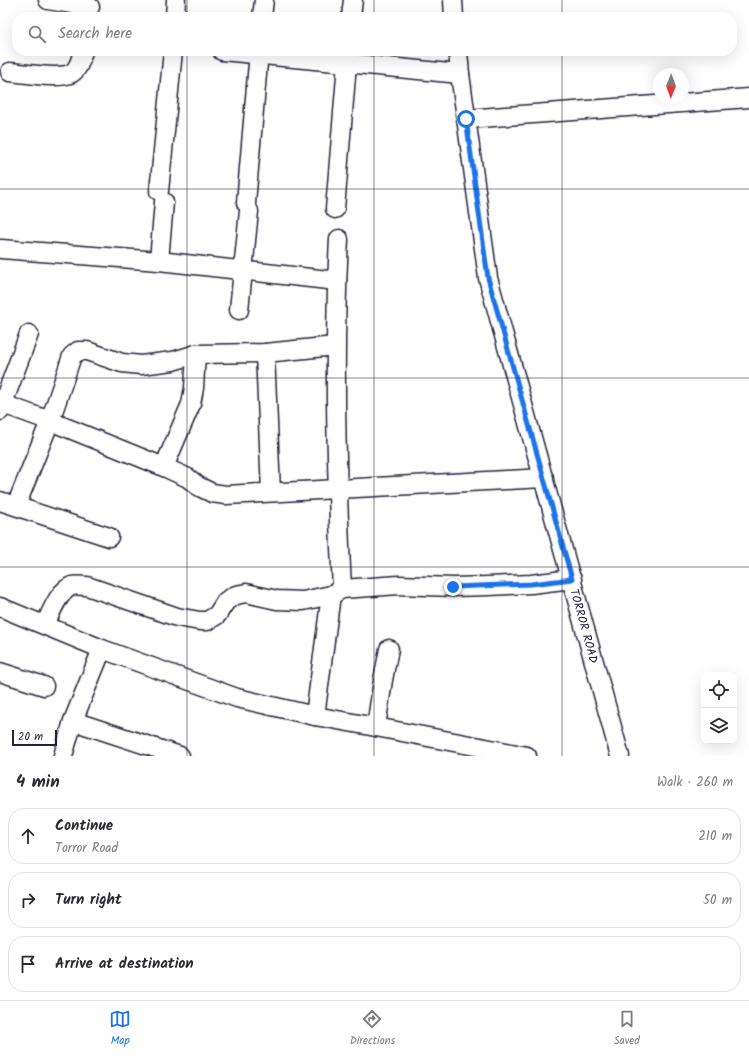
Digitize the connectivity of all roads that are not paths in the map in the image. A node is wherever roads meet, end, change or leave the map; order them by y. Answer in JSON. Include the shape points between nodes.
{"nodes":[{"id":1,"x":48,"y":0,"type":"edge"},
{"id":2,"x":176,"y":0,"type":"edge"},
{"id":3,"x":264,"y":0,"type":"edge"},
{"id":4,"x":353,"y":0,"type":"edge"},
{"id":5,"x":453,"y":0,"type":"edge"},
{"id":6,"x":90,"y":8,"type":"edge"},
{"id":7,"x":175,"y":12,"type":"edge"},
{"id":8,"x":263,"y":12,"type":"edge"},
{"id":9,"x":352,"y":12,"type":"edge"},
{"id":10,"x":454,"y":12,"type":"edge"},
{"id":11,"x":82,"y":56,"type":"edge"},
{"id":12,"x":173,"y":56,"type":"edge"},
{"id":13,"x":259,"y":56,"type":"edge"},
{"id":14,"x":326,"y":56,"type":"edge"},
{"id":15,"x":458,"y":56,"type":"edge"},
{"id":16,"x":348,"y":57,"type":"edge"},
{"id":17,"x":10,"y":72,"type":"dead end"},
{"id":18,"x":460,"y":74,"type":"junction"},
{"id":19,"x":749,"y":98,"type":"edge"},
{"id":20,"x":466,"y":119,"type":"junction"},
{"id":21,"x":335,"y":209,"type":"dead end"},
{"id":22,"x":339,"y":239,"type":"dead end"},
{"id":23,"x":1,"y":249,"type":"dead end"},
{"id":24,"x":159,"y":261,"type":"junction"},
{"id":25,"x":242,"y":271,"type":"junction"},
{"id":26,"x":337,"y":281,"type":"junction"},
{"id":27,"x":239,"y":310,"type":"dead end"},
{"id":28,"x":29,"y":334,"type":"dead end"},
{"id":29,"x":336,"y":346,"type":"junction"},
{"id":30,"x":265,"y":353,"type":"junction"},
{"id":31,"x":196,"y":354,"type":"junction"},
{"id":32,"x":2,"y":407,"type":"edge"},
{"id":33,"x":50,"y":421,"type":"junction"},
{"id":34,"x":164,"y":467,"type":"junction"},
{"id":35,"x":544,"y":478,"type":"junction"},
{"id":36,"x":337,"y":489,"type":"junction"},
{"id":37,"x":271,"y":492,"type":"junction"},
{"id":38,"x":8,"y":504,"type":"edge"},
{"id":39,"x":109,"y":537,"type":"dead end"},
{"id":40,"x":572,"y":579,"type":"junction"},
{"id":41,"x":337,"y":592,"type":"junction"},
{"id":42,"x":0,"y":607,"type":"edge"},
{"id":43,"x":45,"y":625,"type":"junction"},
{"id":44,"x":102,"y":649,"type":"junction"},
{"id":45,"x":388,"y":649,"type":"dead end"},
{"id":46,"x":0,"y":672,"type":"edge"},
{"id":47,"x":44,"y":686,"type":"dead end"},
{"id":48,"x":315,"y":716,"type":"junction"},
{"id":49,"x":73,"y":721,"type":"junction"},
{"id":50,"x":376,"y":727,"type":"junction"},
{"id":51,"x":498,"y":753,"type":"edge"},
{"id":52,"x":63,"y":756,"type":"edge"},
{"id":53,"x":180,"y":756,"type":"edge"},
{"id":54,"x":527,"y":756,"type":"edge"},
{"id":55,"x":620,"y":756,"type":"edge"}],
"edges":[{"from":1,"to":6,"type":"street"},
{"from":2,"to":7,"type":"street"},
{"from":3,"to":8,"type":"street"},
{"from":4,"to":9,"type":"street"},
{"from":5,"to":10,"type":"street"},
{"from":11,"to":17,"type":"street","via":[[73,72],[59,76]]},
{"from":12,"to":24,"type":"street","via":[[161,197]]},
{"from":13,"to":25,"type":"street"},
{"from":14,"to":16,"type":"street"},
{"from":15,"to":18,"type":"street","name":"TORROR ROAD"},
{"from":16,"to":18,"type":"street"},
{"from":16,"to":21,"type":"street"},
{"from":18,"to":20,"type":"street","name":"TORROR ROAD"},
{"from":19,"to":20,"type":"street"},
{"from":20,"to":35,"type":"street","name":"TORROR ROAD","via":[[488,278]]},
{"from":22,"to":26,"type":"street"},
{"from":23,"to":24,"type":"street"},
{"from":24,"to":25,"type":"street"},
{"from":25,"to":26,"type":"street"},
{"from":25,"to":27,"type":"street"},
{"from":26,"to":29,"type":"street"},
{"from":28,"to":32,"type":"street"},
{"from":29,"to":30,"type":"street"},
{"from":29,"to":36,"type":"street"},
{"from":30,"to":31,"type":"street"},
{"from":30,"to":37,"type":"street"},
{"from":31,"to":33,"type":"street","via":[[173,361],[141,365],[122,363],[87,351],[78,351],[72,356]]},
{"from":31,"to":34,"type":"street","via":[[191,404]]},
{"from":32,"to":33,"type":"street"},
{"from":33,"to":34,"type":"street"},
{"from":33,"to":38,"type":"street"},
{"from":34,"to":37,"type":"street","via":[[212,493],[226,495]]},
{"from":35,"to":36,"type":"street"},
{"from":35,"to":40,"type":"street","name":"TORROR ROAD"},
{"from":36,"to":37,"type":"street"},
{"from":36,"to":41,"type":"street"},
{"from":38,"to":39,"type":"street"},
{"from":40,"to":41,"type":"street","via":[[496,586],[399,585]]},
{"from":40,"to":55,"type":"street","name":"TORROR ROAD"},
{"from":41,"to":43,"type":"street","via":[[303,601],[277,600],[246,593],[236,594],[226,601],[217,616],[200,621],[177,617],[88,586],[72,586],[64,590],[56,601]]},
{"from":41,"to":48,"type":"street"},
{"from":42,"to":43,"type":"street"},
{"from":43,"to":44,"type":"street"},
{"from":44,"to":48,"type":"street","via":[[237,698]]},
{"from":44,"to":49,"type":"street"},
{"from":45,"to":50,"type":"street"},
{"from":46,"to":47,"type":"street"},
{"from":48,"to":50,"type":"street"},
{"from":49,"to":52,"type":"street"},
{"from":49,"to":53,"type":"street"},
{"from":50,"to":51,"type":"street"},
{"from":51,"to":54,"type":"street"}]}
